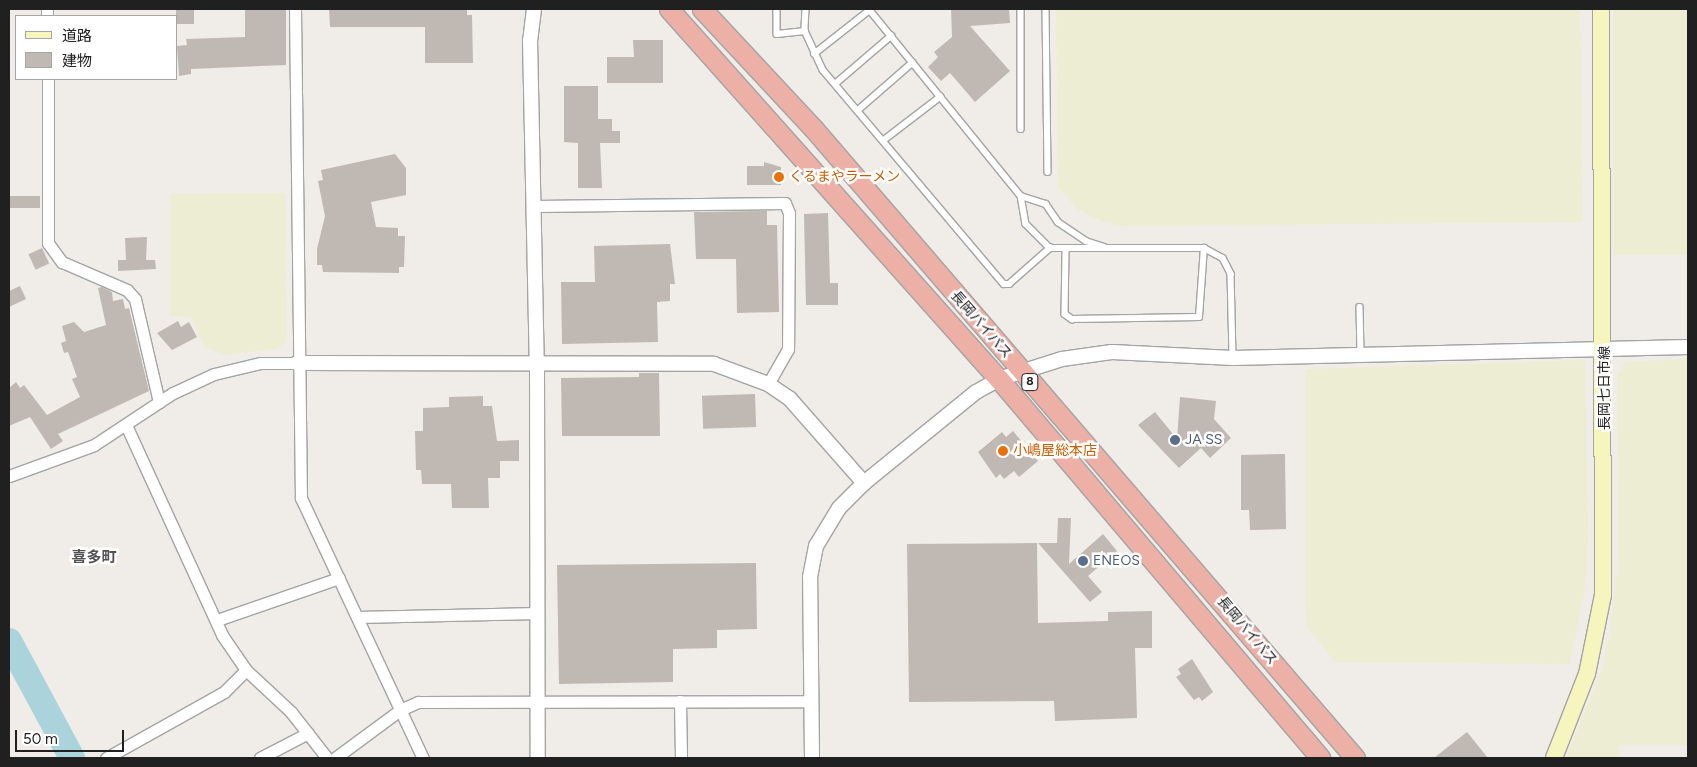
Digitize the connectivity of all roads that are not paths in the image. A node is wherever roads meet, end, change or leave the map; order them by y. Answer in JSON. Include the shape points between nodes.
{"nodes":[{"id":1,"x":295,"y":9,"type":"edge"},
{"id":2,"x":534,"y":9,"type":"edge"},
{"id":3,"x":669,"y":9,"type":"edge"},
{"id":4,"x":702,"y":9,"type":"edge"},
{"id":5,"x":777,"y":9,"type":"edge"},
{"id":6,"x":806,"y":9,"type":"edge"},
{"id":7,"x":869,"y":9,"type":"edge"},
{"id":8,"x":1021,"y":9,"type":"edge"},
{"id":9,"x":1046,"y":9,"type":"edge"},
{"id":10,"x":1601,"y":9,"type":"edge"},
{"id":11,"x":805,"y":31,"type":"junction"},
{"id":12,"x":891,"y":36,"type":"junction"},
{"id":13,"x":814,"y":54,"type":"junction"},
{"id":14,"x":912,"y":63,"type":"junction"},
{"id":15,"x":48,"y":80,"type":"edge"},
{"id":16,"x":834,"y":84,"type":"junction"},
{"id":17,"x":940,"y":97,"type":"junction"},
{"id":18,"x":858,"y":110,"type":"junction"},
{"id":19,"x":1021,"y":129,"type":"dead end"},
{"id":20,"x":884,"y":140,"type":"junction"},
{"id":21,"x":1048,"y":172,"type":"dead end"},
{"id":22,"x":1021,"y":196,"type":"junction"},
{"id":23,"x":535,"y":206,"type":"junction"},
{"id":24,"x":1050,"y":248,"type":"junction"},
{"id":25,"x":1106,"y":248,"type":"junction"},
{"id":26,"x":1204,"y":248,"type":"junction"},
{"id":27,"x":1066,"y":250,"type":"junction"},
{"id":28,"x":1360,"y":307,"type":"dead end"},
{"id":29,"x":1688,"y":347,"type":"edge"},
{"id":30,"x":1604,"y":352,"type":"junction"},
{"id":31,"x":1361,"y":353,"type":"junction"},
{"id":32,"x":1233,"y":358,"type":"junction"},
{"id":33,"x":297,"y":363,"type":"junction"},
{"id":34,"x":537,"y":363,"type":"junction"},
{"id":35,"x":1021,"y":372,"type":"junction"},
{"id":36,"x":999,"y":379,"type":"junction"},
{"id":37,"x":768,"y":384,"type":"junction"},
{"id":38,"x":159,"y":402,"type":"junction"},
{"id":39,"x":126,"y":425,"type":"junction"},
{"id":40,"x":9,"y":476,"type":"edge"},
{"id":41,"x":864,"y":483,"type":"junction"},
{"id":42,"x":339,"y":578,"type":"junction"},
{"id":43,"x":538,"y":613,"type":"junction"},
{"id":44,"x":357,"y":617,"type":"junction"},
{"id":45,"x":217,"y":620,"type":"junction"},
{"id":46,"x":246,"y":670,"type":"junction"},
{"id":47,"x":537,"y":701,"type":"junction"},
{"id":48,"x":680,"y":701,"type":"junction"},
{"id":49,"x":811,"y":701,"type":"junction"},
{"id":50,"x":400,"y":710,"type":"junction"},
{"id":51,"x":308,"y":733,"type":"junction"},
{"id":52,"x":106,"y":758,"type":"edge"},
{"id":53,"x":260,"y":758,"type":"edge"},
{"id":54,"x":327,"y":758,"type":"edge"},
{"id":55,"x":335,"y":758,"type":"edge"},
{"id":56,"x":423,"y":758,"type":"edge"},
{"id":57,"x":538,"y":758,"type":"edge"},
{"id":58,"x":681,"y":758,"type":"edge"},
{"id":59,"x":812,"y":758,"type":"edge"},
{"id":60,"x":1320,"y":758,"type":"edge"},
{"id":61,"x":1355,"y":758,"type":"edge"},
{"id":62,"x":1554,"y":758,"type":"edge"}],
"edges":[{"from":1,"to":33,"type":"street"},
{"from":2,"to":23,"type":"street","via":[[530,40]]},
{"from":3,"to":36,"type":"highway","name":"長岡バイパス","number":"8"},
{"from":4,"to":35,"type":"highway","name":"長岡バイパス","number":"8","via":[[813,128]]},
{"from":5,"to":11,"type":"lane","via":[[777,34]]},
{"from":6,"to":11,"type":"lane"},
{"from":7,"to":12,"type":"lane"},
{"from":7,"to":13,"type":"lane"},
{"from":8,"to":19,"type":"lane"},
{"from":9,"to":21,"type":"lane"},
{"from":10,"to":30,"type":"main road","name":"長岡七日市線"},
{"from":11,"to":13,"type":"lane"},
{"from":12,"to":14,"type":"lane"},
{"from":12,"to":16,"type":"lane"},
{"from":13,"to":16,"type":"lane"},
{"from":14,"to":17,"type":"lane"},
{"from":14,"to":18,"type":"lane"},
{"from":15,"to":38,"type":"street","via":[[48,243],[62,262],[127,290],[136,299]]},
{"from":16,"to":18,"type":"lane"},
{"from":17,"to":20,"type":"lane"},
{"from":17,"to":22,"type":"lane"},
{"from":18,"to":20,"type":"lane"},
{"from":20,"to":24,"type":"lane","via":[[1004,284]]},
{"from":22,"to":24,"type":"lane","via":[[1026,224]]},
{"from":22,"to":25,"type":"lane","via":[[1046,204],[1058,222],[1086,241]]},
{"from":23,"to":34,"type":"street"},
{"from":23,"to":37,"type":"street","via":[[785,203],[789,213],[788,349]]},
{"from":24,"to":27,"type":"lane"},
{"from":25,"to":26,"type":"lane"},
{"from":25,"to":27,"type":"lane"},
{"from":26,"to":27,"type":"lane","via":[[1203,315],[1150,318],[1072,319],[1065,314]]},
{"from":26,"to":32,"type":"lane","via":[[1223,258],[1231,274]]},
{"from":28,"to":31,"type":"lane"},
{"from":29,"to":30,"type":"street"},
{"from":30,"to":31,"type":"street"},
{"from":30,"to":62,"type":"main road","name":"長岡七日市線","via":[[1603,595],[1586,674]]},
{"from":31,"to":32,"type":"street"},
{"from":32,"to":35,"type":"street","via":[[1087,353]]},
{"from":33,"to":34,"type":"street"},
{"from":33,"to":38,"type":"street","via":[[237,367]]},
{"from":33,"to":42,"type":"street","via":[[301,498]]},
{"from":34,"to":37,"type":"street","via":[[685,361],[714,364]]},
{"from":34,"to":43,"type":"street"},
{"from":35,"to":36,"type":"street"},
{"from":35,"to":61,"type":"highway","name":"長岡バイパス","number":"8"},
{"from":36,"to":41,"type":"street","via":[[976,392]]},
{"from":36,"to":60,"type":"highway","name":"長岡バイパス","number":"8"},
{"from":37,"to":41,"type":"street","via":[[809,417]]},
{"from":38,"to":39,"type":"street"},
{"from":39,"to":40,"type":"street","via":[[74,455]]},
{"from":39,"to":45,"type":"street"},
{"from":41,"to":49,"type":"street","via":[[839,508],[816,546],[810,577]]},
{"from":42,"to":44,"type":"street"},
{"from":42,"to":45,"type":"street"},
{"from":43,"to":44,"type":"street"},
{"from":43,"to":47,"type":"street"},
{"from":44,"to":50,"type":"street"},
{"from":45,"to":46,"type":"street"},
{"from":46,"to":51,"type":"street"},
{"from":46,"to":52,"type":"street","via":[[224,692]]},
{"from":47,"to":48,"type":"street"},
{"from":47,"to":50,"type":"street","via":[[418,702]]},
{"from":47,"to":57,"type":"street"},
{"from":48,"to":49,"type":"street"},
{"from":48,"to":58,"type":"street"},
{"from":49,"to":59,"type":"street"},
{"from":50,"to":55,"type":"street"},
{"from":50,"to":56,"type":"street"},
{"from":51,"to":53,"type":"street"},
{"from":51,"to":54,"type":"street"}]}
